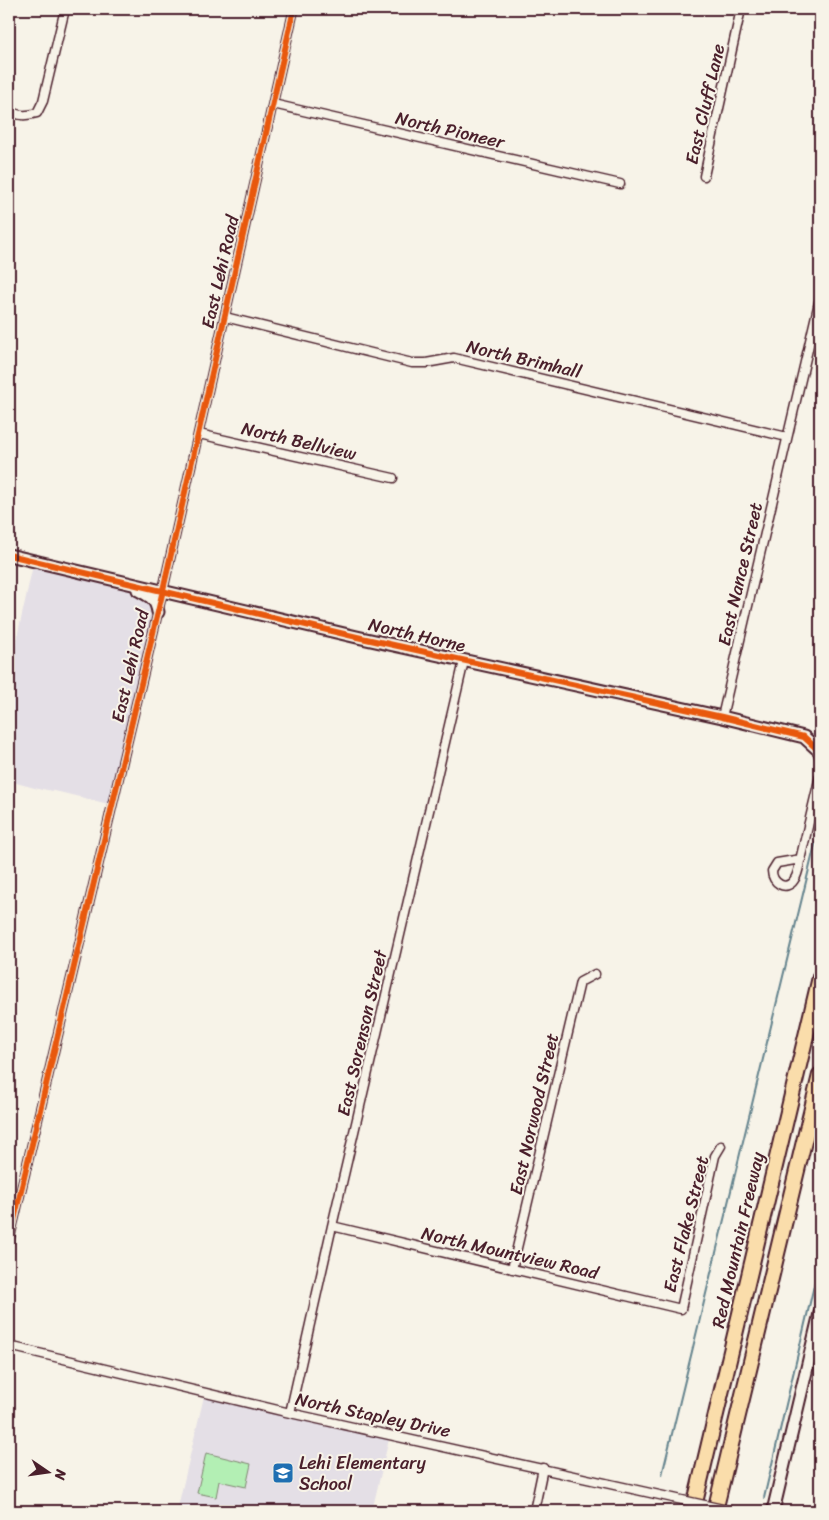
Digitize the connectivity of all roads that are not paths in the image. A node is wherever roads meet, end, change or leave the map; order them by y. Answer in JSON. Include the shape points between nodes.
{"nodes":[{"id":1,"x":65,"y":9,"type":"edge"},
{"id":2,"x":294,"y":9,"type":"edge"},
{"id":3,"x":742,"y":9,"type":"edge"},
{"id":4,"x":273,"y":104,"type":"junction"},
{"id":5,"x":9,"y":109,"type":"edge"},
{"id":6,"x":704,"y":176,"type":"dead end"},
{"id":7,"x":620,"y":184,"type":"dead end"},
{"id":8,"x":820,"y":298,"type":"edge"},
{"id":9,"x":226,"y":317,"type":"junction"},
{"id":10,"x":199,"y":434,"type":"junction"},
{"id":11,"x":787,"y":437,"type":"junction"},
{"id":12,"x":393,"y":478,"type":"dead end"},
{"id":13,"x":9,"y":555,"type":"edge"},
{"id":14,"x":115,"y":580,"type":"junction"},
{"id":15,"x":163,"y":591,"type":"junction"},
{"id":16,"x":158,"y":612,"type":"junction"},
{"id":17,"x":464,"y":661,"type":"junction"},
{"id":18,"x":722,"y":717,"type":"junction"},
{"id":19,"x":818,"y":753,"type":"edge"},
{"id":20,"x":820,"y":776,"type":"edge"},
{"id":21,"x":801,"y":860,"type":"dead end"},
{"id":22,"x":596,"y":974,"type":"dead end"},
{"id":23,"x":820,"y":977,"type":"edge"},
{"id":24,"x":820,"y":1075,"type":"edge"},
{"id":25,"x":721,"y":1146,"type":"dead end"},
{"id":26,"x":332,"y":1226,"type":"junction"},
{"id":27,"x":9,"y":1241,"type":"edge"},
{"id":28,"x":512,"y":1268,"type":"junction"},
{"id":29,"x":681,"y":1309,"type":"joint"},
{"id":30,"x":820,"y":1313,"type":"edge"},
{"id":31,"x":9,"y":1346,"type":"edge"},
{"id":32,"x":290,"y":1413,"type":"junction"},
{"id":33,"x":543,"y":1468,"type":"junction"},
{"id":34,"x":534,"y":1511,"type":"edge"},
{"id":35,"x":693,"y":1511,"type":"edge"},
{"id":36,"x":715,"y":1511,"type":"edge"},
{"id":37,"x":732,"y":1511,"type":"edge"},
{"id":38,"x":773,"y":1511,"type":"edge"}],
"edges":[{"from":1,"to":5,"type":"street","via":[[43,101],[37,113],[20,115]]},
{"from":2,"to":4,"type":"street","name":"East Lehi Road"},
{"from":3,"to":6,"type":"street","name":"East Cluff Lane"},
{"from":4,"to":7,"type":"street","name":"North Pioneer"},
{"from":4,"to":9,"type":"street","name":"East Lehi Road"},
{"from":8,"to":11,"type":"street","name":"East Nance Street"},
{"from":9,"to":10,"type":"street","name":"East Lehi Road"},
{"from":9,"to":11,"type":"street","name":"North Brimhall","via":[[412,363],[454,358]]},
{"from":10,"to":12,"type":"street","name":"North Bellview"},
{"from":10,"to":15,"type":"street","name":"East Lehi Road"},
{"from":11,"to":18,"type":"street","name":"East Nance Street"},
{"from":13,"to":14,"type":"street","name":"North Horne"},
{"from":14,"to":15,"type":"street","name":"North Horne"},
{"from":14,"to":16,"type":"street","via":[[148,596],[156,603]]},
{"from":15,"to":16,"type":"street","name":"East Lehi Road"},
{"from":15,"to":17,"type":"street","name":"North Horne"},
{"from":16,"to":27,"type":"street","name":"East Lehi Road"},
{"from":17,"to":18,"type":"street","name":"North Horne"},
{"from":17,"to":26,"type":"street","name":"East Sorenson Street"},
{"from":18,"to":19,"type":"street","name":"North Horne","via":[[804,738]]},
{"from":20,"to":21,"type":"street"},
{"from":22,"to":28,"type":"street","name":"East Norwood Street","via":[[580,982]]},
{"from":23,"to":35,"type":"highway","name":"Red Mountain Freeway"},
{"from":24,"to":36,"type":"highway"},
{"from":25,"to":29,"type":"street","name":"East Flake Street"},
{"from":26,"to":28,"type":"street","name":"North Mountview Road"},
{"from":26,"to":32,"type":"street","name":"East Sorenson Street"},
{"from":28,"to":29,"type":"street","name":"North Mountview Road"},
{"from":30,"to":38,"type":"street"},
{"from":31,"to":32,"type":"street","name":"North Stapley Drive"},
{"from":32,"to":33,"type":"street","name":"North Stapley Drive"},
{"from":33,"to":34,"type":"street"},
{"from":33,"to":37,"type":"street","name":"North Stapley Drive","bridge":true}]}
